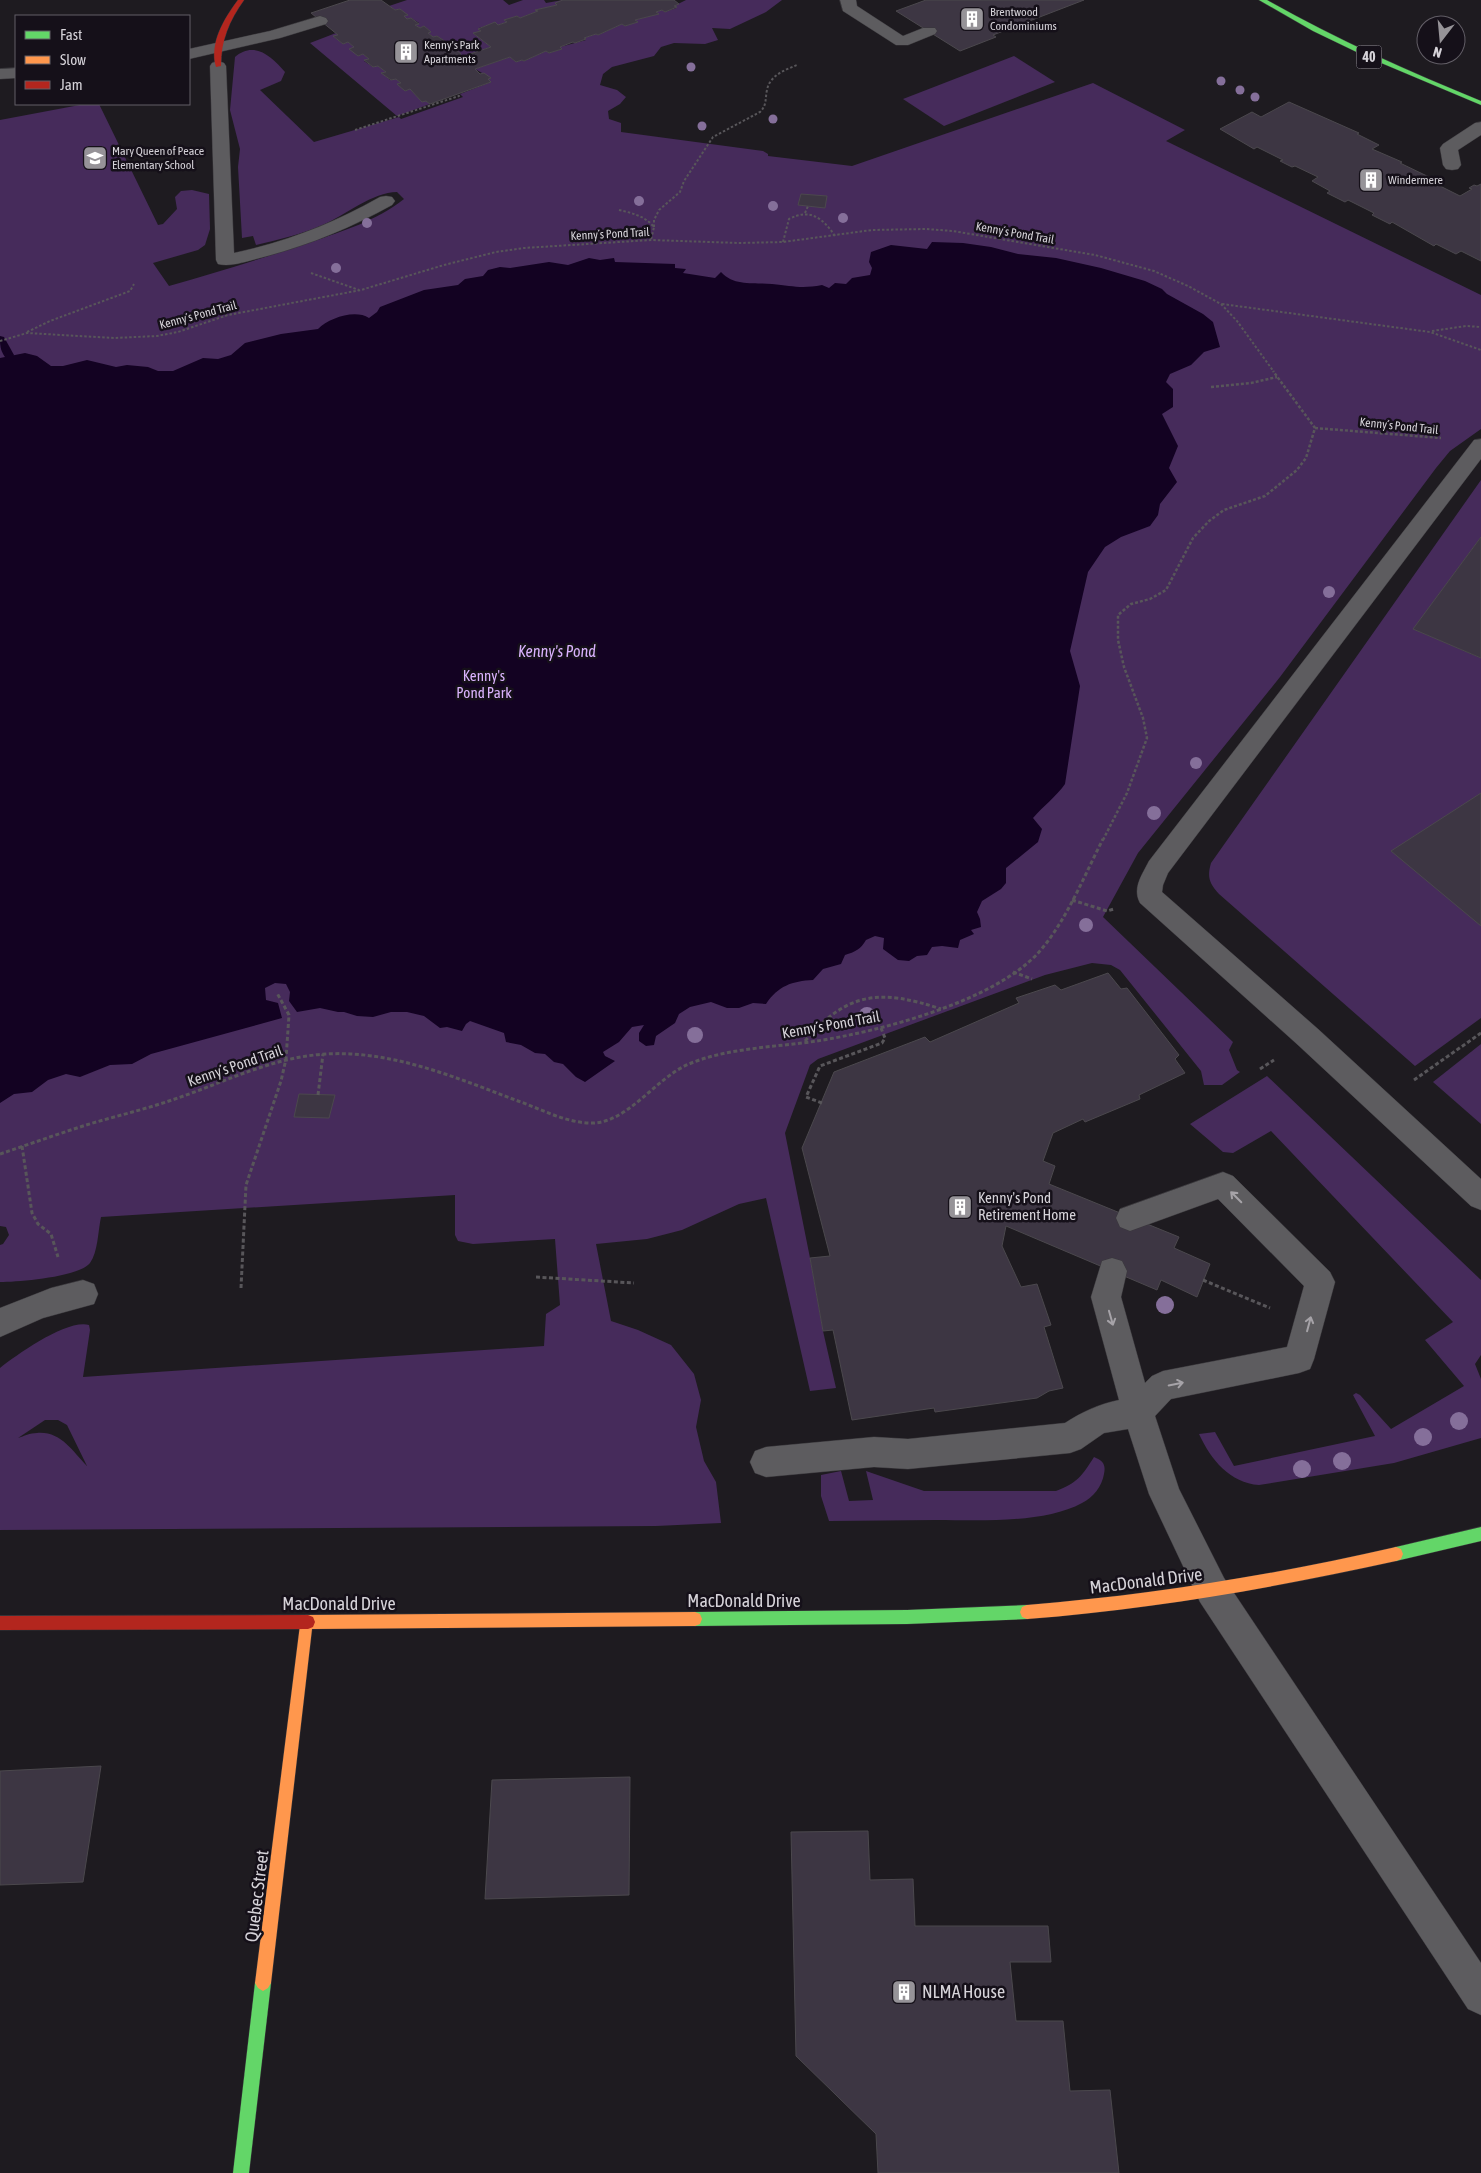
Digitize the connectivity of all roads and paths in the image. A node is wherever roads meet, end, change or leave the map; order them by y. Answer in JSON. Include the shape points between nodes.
{"nodes":[{"id":1,"x":241,"y":0,"type":"edge"},
{"id":2,"x":848,"y":0,"type":"edge"},
{"id":3,"x":1262,"y":0,"type":"edge"},
{"id":4,"x":320,"y":21,"type":"dead end"},
{"id":5,"x":929,"y":31,"type":"dead end"},
{"id":6,"x":217,"y":48,"type":"junction"},
{"id":7,"x":190,"y":54,"type":"edge"},
{"id":8,"x":797,"y":64,"type":"dead end"},
{"id":9,"x":218,"y":66,"type":"joint"},
{"id":10,"x":15,"y":73,"type":"edge"},
{"id":11,"x":0,"y":74,"type":"edge"},
{"id":12,"x":456,"y":95,"type":"dead end"},
{"id":13,"x":1481,"y":103,"type":"edge"},
{"id":14,"x":1481,"y":127,"type":"edge"},
{"id":15,"x":355,"y":130,"type":"dead end"},
{"id":16,"x":1452,"y":166,"type":"dead end"},
{"id":17,"x":386,"y":201,"type":"dead end"},
{"id":18,"x":808,"y":206,"type":"dead end"},
{"id":19,"x":620,"y":210,"type":"dead end"},
{"id":20,"x":805,"y":213,"type":"junction"},
{"id":21,"x":654,"y":227,"type":"junction"},
{"id":22,"x":836,"y":236,"type":"junction"},
{"id":23,"x":651,"y":240,"type":"junction"},
{"id":24,"x":783,"y":242,"type":"junction"},
{"id":25,"x":134,"y":284,"type":"dead end"},
{"id":26,"x":1221,"y":304,"type":"junction"},
{"id":27,"x":1481,"y":327,"type":"edge"},
{"id":28,"x":1430,"y":332,"type":"junction"},
{"id":29,"x":27,"y":333,"type":"junction"},
{"id":30,"x":0,"y":341,"type":"edge"},
{"id":31,"x":1481,"y":350,"type":"edge"},
{"id":32,"x":1277,"y":377,"type":"junction"},
{"id":33,"x":1211,"y":387,"type":"dead end"},
{"id":34,"x":1315,"y":428,"type":"junction"},
{"id":35,"x":1444,"y":439,"type":"dead end"},
{"id":36,"x":1481,"y":445,"type":"edge"},
{"id":37,"x":1013,"y":972,"type":"junction"},
{"id":38,"x":1032,"y":979,"type":"dead end"},
{"id":39,"x":277,"y":993,"type":"dead end"},
{"id":40,"x":941,"y":1009,"type":"junction"},
{"id":41,"x":881,"y":1028,"type":"junction"},
{"id":42,"x":1481,"y":1033,"type":"edge"},
{"id":43,"x":804,"y":1042,"type":"junction"},
{"id":44,"x":323,"y":1054,"type":"junction"},
{"id":45,"x":1450,"y":1056,"type":"dead end"},
{"id":46,"x":286,"y":1060,"type":"junction"},
{"id":47,"x":318,"y":1095,"type":"dead end"},
{"id":48,"x":822,"y":1103,"type":"dead end"},
{"id":49,"x":22,"y":1146,"type":"junction"},
{"id":50,"x":0,"y":1154,"type":"edge"},
{"id":51,"x":1481,"y":1197,"type":"edge"},
{"id":52,"x":1130,"y":1218,"type":"dead end"},
{"id":53,"x":51,"y":1234,"type":"dead end"},
{"id":54,"x":1112,"y":1271,"type":"dead end"},
{"id":55,"x":536,"y":1277,"type":"dead end"},
{"id":56,"x":1204,"y":1280,"type":"dead end"},
{"id":57,"x":634,"y":1283,"type":"dead end"},
{"id":58,"x":242,"y":1288,"type":"dead end"},
{"id":59,"x":83,"y":1294,"type":"dead end"},
{"id":60,"x":0,"y":1323,"type":"edge"},
{"id":61,"x":1309,"y":1324,"type":"junction"},
{"id":62,"x":1138,"y":1412,"type":"junction"},
{"id":63,"x":766,"y":1462,"type":"dead end"},
{"id":64,"x":1481,"y":1534,"type":"edge"},
{"id":65,"x":1212,"y":1590,"type":"junction"},
{"id":66,"x":306,"y":1622,"type":"junction"},
{"id":67,"x":0,"y":1623,"type":"edge"},
{"id":68,"x":1481,"y":1996,"type":"edge"},
{"id":69,"x":241,"y":2173,"type":"edge"}],
"edges":[{"from":1,"to":6,"type":"main road","via":[[221,29]]},
{"from":2,"to":5,"type":"lane","via":[[849,8],[902,42]]},
{"from":3,"to":13,"type":"main road","number":"40","via":[[1308,28],[1356,51]]},
{"from":4,"to":6,"type":"lane"},
{"from":6,"to":7,"type":"lane"},
{"from":6,"to":9,"type":"main road"},
{"from":8,"to":21,"type":"path","via":[[772,80],[767,88],[766,107],[713,137],[680,192],[660,210]]},
{"from":9,"to":17,"type":"lane","via":[[225,260],[259,254],[323,232],[356,219]]},
{"from":10,"to":11,"type":"lane"},
{"from":12,"to":15,"type":"path","via":[[459,96]]},
{"from":14,"to":16,"type":"lane","via":[[1449,148]]},
{"from":18,"to":20,"type":"path"},
{"from":19,"to":21,"type":"path","via":[[640,216]]},
{"from":20,"to":22,"type":"path","via":[[824,220]]},
{"from":20,"to":24,"type":"path","via":[[789,218]]},
{"from":21,"to":23,"type":"path"},
{"from":22,"to":24,"type":"path","name":"Kenny´s Pond Trail"},
{"from":22,"to":26,"type":"path","name":"Kenny´s Pond Trail","via":[[872,230],[926,229],[1020,242],[1154,271]]},
{"from":23,"to":24,"type":"path","name":"Kenny´s Pond Trail"},
{"from":23,"to":29,"type":"path","name":"Kenny´s Pond Trail","via":[[496,252],[361,290],[228,315],[157,336],[114,338]]},
{"from":25,"to":29,"type":"path","via":[[130,291]]},
{"from":26,"to":28,"type":"path","name":"Kenny´s Pond Trail"},
{"from":26,"to":32,"type":"path","name":"Kenny´s Pond Trail","via":[[1243,328]]},
{"from":27,"to":28,"type":"path"},
{"from":28,"to":31,"type":"path","name":"Kenny´s Pond Trail"},
{"from":29,"to":30,"type":"path","name":"Kenny´s Pond Trail"},
{"from":32,"to":33,"type":"path","via":[[1251,384]]},
{"from":32,"to":34,"type":"path","name":"Kenny´s Pond Trail"},
{"from":34,"to":35,"type":"path","name":"Kenny´s Pond Trail"},
{"from":34,"to":37,"type":"path","name":"Kenny´s Pond Trail","via":[[1306,458],[1297,470],[1265,496],[1224,510],[1209,522],[1193,538],[1166,590],[1150,599],[1130,604],[1118,615],[1118,640],[1124,667],[1145,732],[1142,753],[1127,792],[1059,924],[1038,953]]},
{"from":36,"to":51,"type":"lane","via":[[1158,868],[1149,896]]},
{"from":37,"to":38,"type":"path"},
{"from":37,"to":40,"type":"path","name":"Kenny´s Pond Trail","via":[[1001,982]]},
{"from":39,"to":46,"type":"path","via":[[289,1015]]},
{"from":40,"to":41,"type":"path","name":"Kenny´s Pond Trail"},
{"from":40,"to":43,"type":"path","via":[[920,1001],[894,997],[850,1002],[832,1012]]},
{"from":41,"to":43,"type":"path","name":"Kenny´s Pond Trail"},
{"from":41,"to":48,"type":"path","via":[[885,1038],[882,1043],[820,1066],[806,1097]]},
{"from":42,"to":45,"type":"path"},
{"from":43,"to":44,"type":"path","name":"Kenny´s Pond Trail","via":[[722,1054],[688,1064],[618,1116],[590,1123],[569,1120],[397,1060],[349,1053]]},
{"from":44,"to":46,"type":"path","name":"Kenny´s Pond Trail"},
{"from":44,"to":47,"type":"path"},
{"from":46,"to":49,"type":"path","name":"Kenny´s Pond Trail","via":[[172,1100]]},
{"from":46,"to":58,"type":"path","via":[[246,1185]]},
{"from":49,"to":50,"type":"path","name":"Kenny´s Pond Trail"},
{"from":49,"to":53,"type":"path","via":[[32,1213],[38,1224]]},
{"from":61,"to":52,"type":"lane","one_way":true,"via":[[1320,1282],[1223,1185]]},
{"from":54,"to":62,"type":"lane","one_way":true,"via":[[1106,1297]]},
{"from":55,"to":57,"type":"path"},
{"from":56,"to":61,"type":"path"},
{"from":59,"to":60,"type":"lane","via":[[61,1297],[28,1308]]},
{"from":62,"to":61,"type":"lane","one_way":true,"via":[[1164,1386],[1299,1359]]},
{"from":62,"to":63,"type":"lane","via":[[1094,1422],[1070,1438],[908,1454],[874,1452]]},
{"from":62,"to":65,"type":"lane","via":[[1165,1494]]},
{"from":64,"to":65,"type":"main road","name":"MacDonald Drive","via":[[1306,1575]]},
{"from":65,"to":66,"type":"main road","name":"MacDonald Drive","via":[[1090,1606],[913,1617]]},
{"from":65,"to":68,"type":"lane"},
{"from":66,"to":67,"type":"main road","name":"MacDonald Drive"},
{"from":66,"to":69,"type":"main road","name":"Quebec Street"}]}
